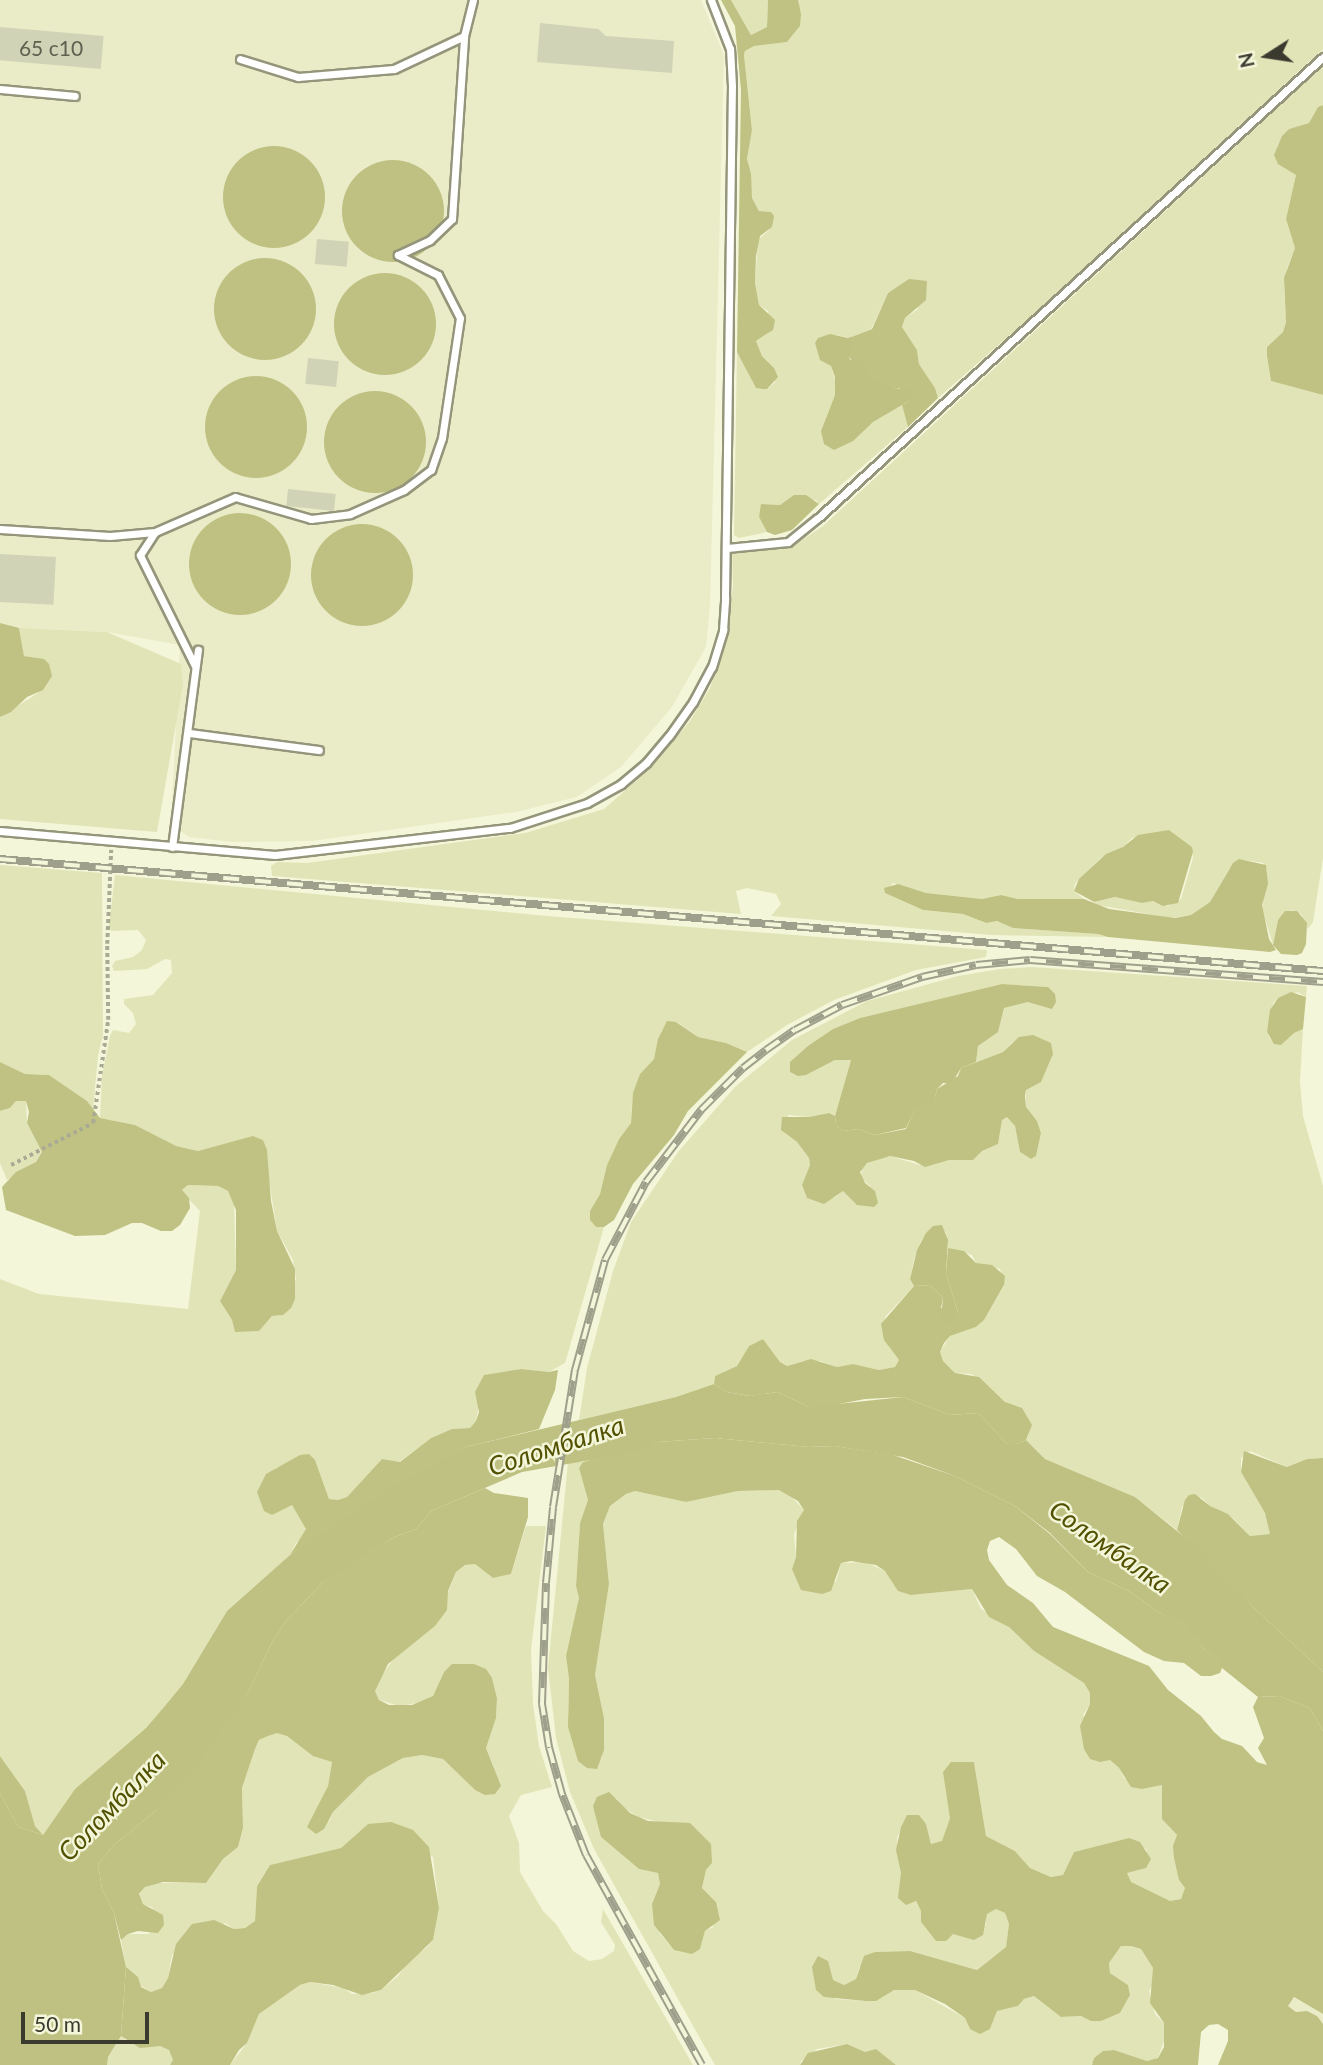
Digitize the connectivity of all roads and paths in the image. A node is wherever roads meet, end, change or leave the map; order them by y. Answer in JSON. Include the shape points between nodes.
{"nodes":[{"id":1,"x":473,"y":0,"type":"edge"},
{"id":2,"x":711,"y":0,"type":"edge"},
{"id":3,"x":464,"y":36,"type":"junction"},
{"id":4,"x":1323,"y":57,"type":"edge"},
{"id":5,"x":240,"y":59,"type":"dead end"},
{"id":6,"x":0,"y":89,"type":"edge"},
{"id":7,"x":75,"y":96,"type":"dead end"},
{"id":8,"x":0,"y":529,"type":"edge"},
{"id":9,"x":155,"y":531,"type":"junction"},
{"id":10,"x":727,"y":548,"type":"junction"},
{"id":11,"x":198,"y":650,"type":"dead end"},
{"id":12,"x":195,"y":666,"type":"junction"},
{"id":13,"x":189,"y":733,"type":"junction"},
{"id":14,"x":319,"y":750,"type":"dead end"},
{"id":15,"x":0,"y":831,"type":"edge"},
{"id":16,"x":113,"y":841,"type":"junction"},
{"id":17,"x":172,"y":847,"type":"junction"},
{"id":18,"x":12,"y":1165,"type":"dead end"}],
"edges":[{"from":1,"to":3,"type":"lane"},
{"from":2,"to":10,"type":"lane","via":[[730,49],[732,86]]},
{"from":3,"to":5,"type":"lane","via":[[394,69],[298,77]]},
{"from":3,"to":9,"type":"lane","via":[[452,219],[430,240],[398,255],[438,275],[460,318],[442,438],[431,470],[404,490],[350,514],[311,519],[236,497]]},
{"from":4,"to":10,"type":"lane","via":[[818,518],[788,542]]},
{"from":6,"to":7,"type":"lane"},
{"from":8,"to":9,"type":"lane","via":[[110,536]]},
{"from":9,"to":12,"type":"lane","via":[[141,555]]},
{"from":10,"to":17,"type":"lane","via":[[723,629],[712,667],[693,702],[646,763],[587,803],[510,828],[310,853],[250,854]]},
{"from":11,"to":12,"type":"lane"},
{"from":12,"to":13,"type":"lane"},
{"from":13,"to":14,"type":"lane"},
{"from":13,"to":17,"type":"lane"},
{"from":15,"to":16,"type":"lane"},
{"from":16,"to":17,"type":"lane"},
{"from":16,"to":18,"type":"path","via":[[108,1020],[93,1123]]}]}
